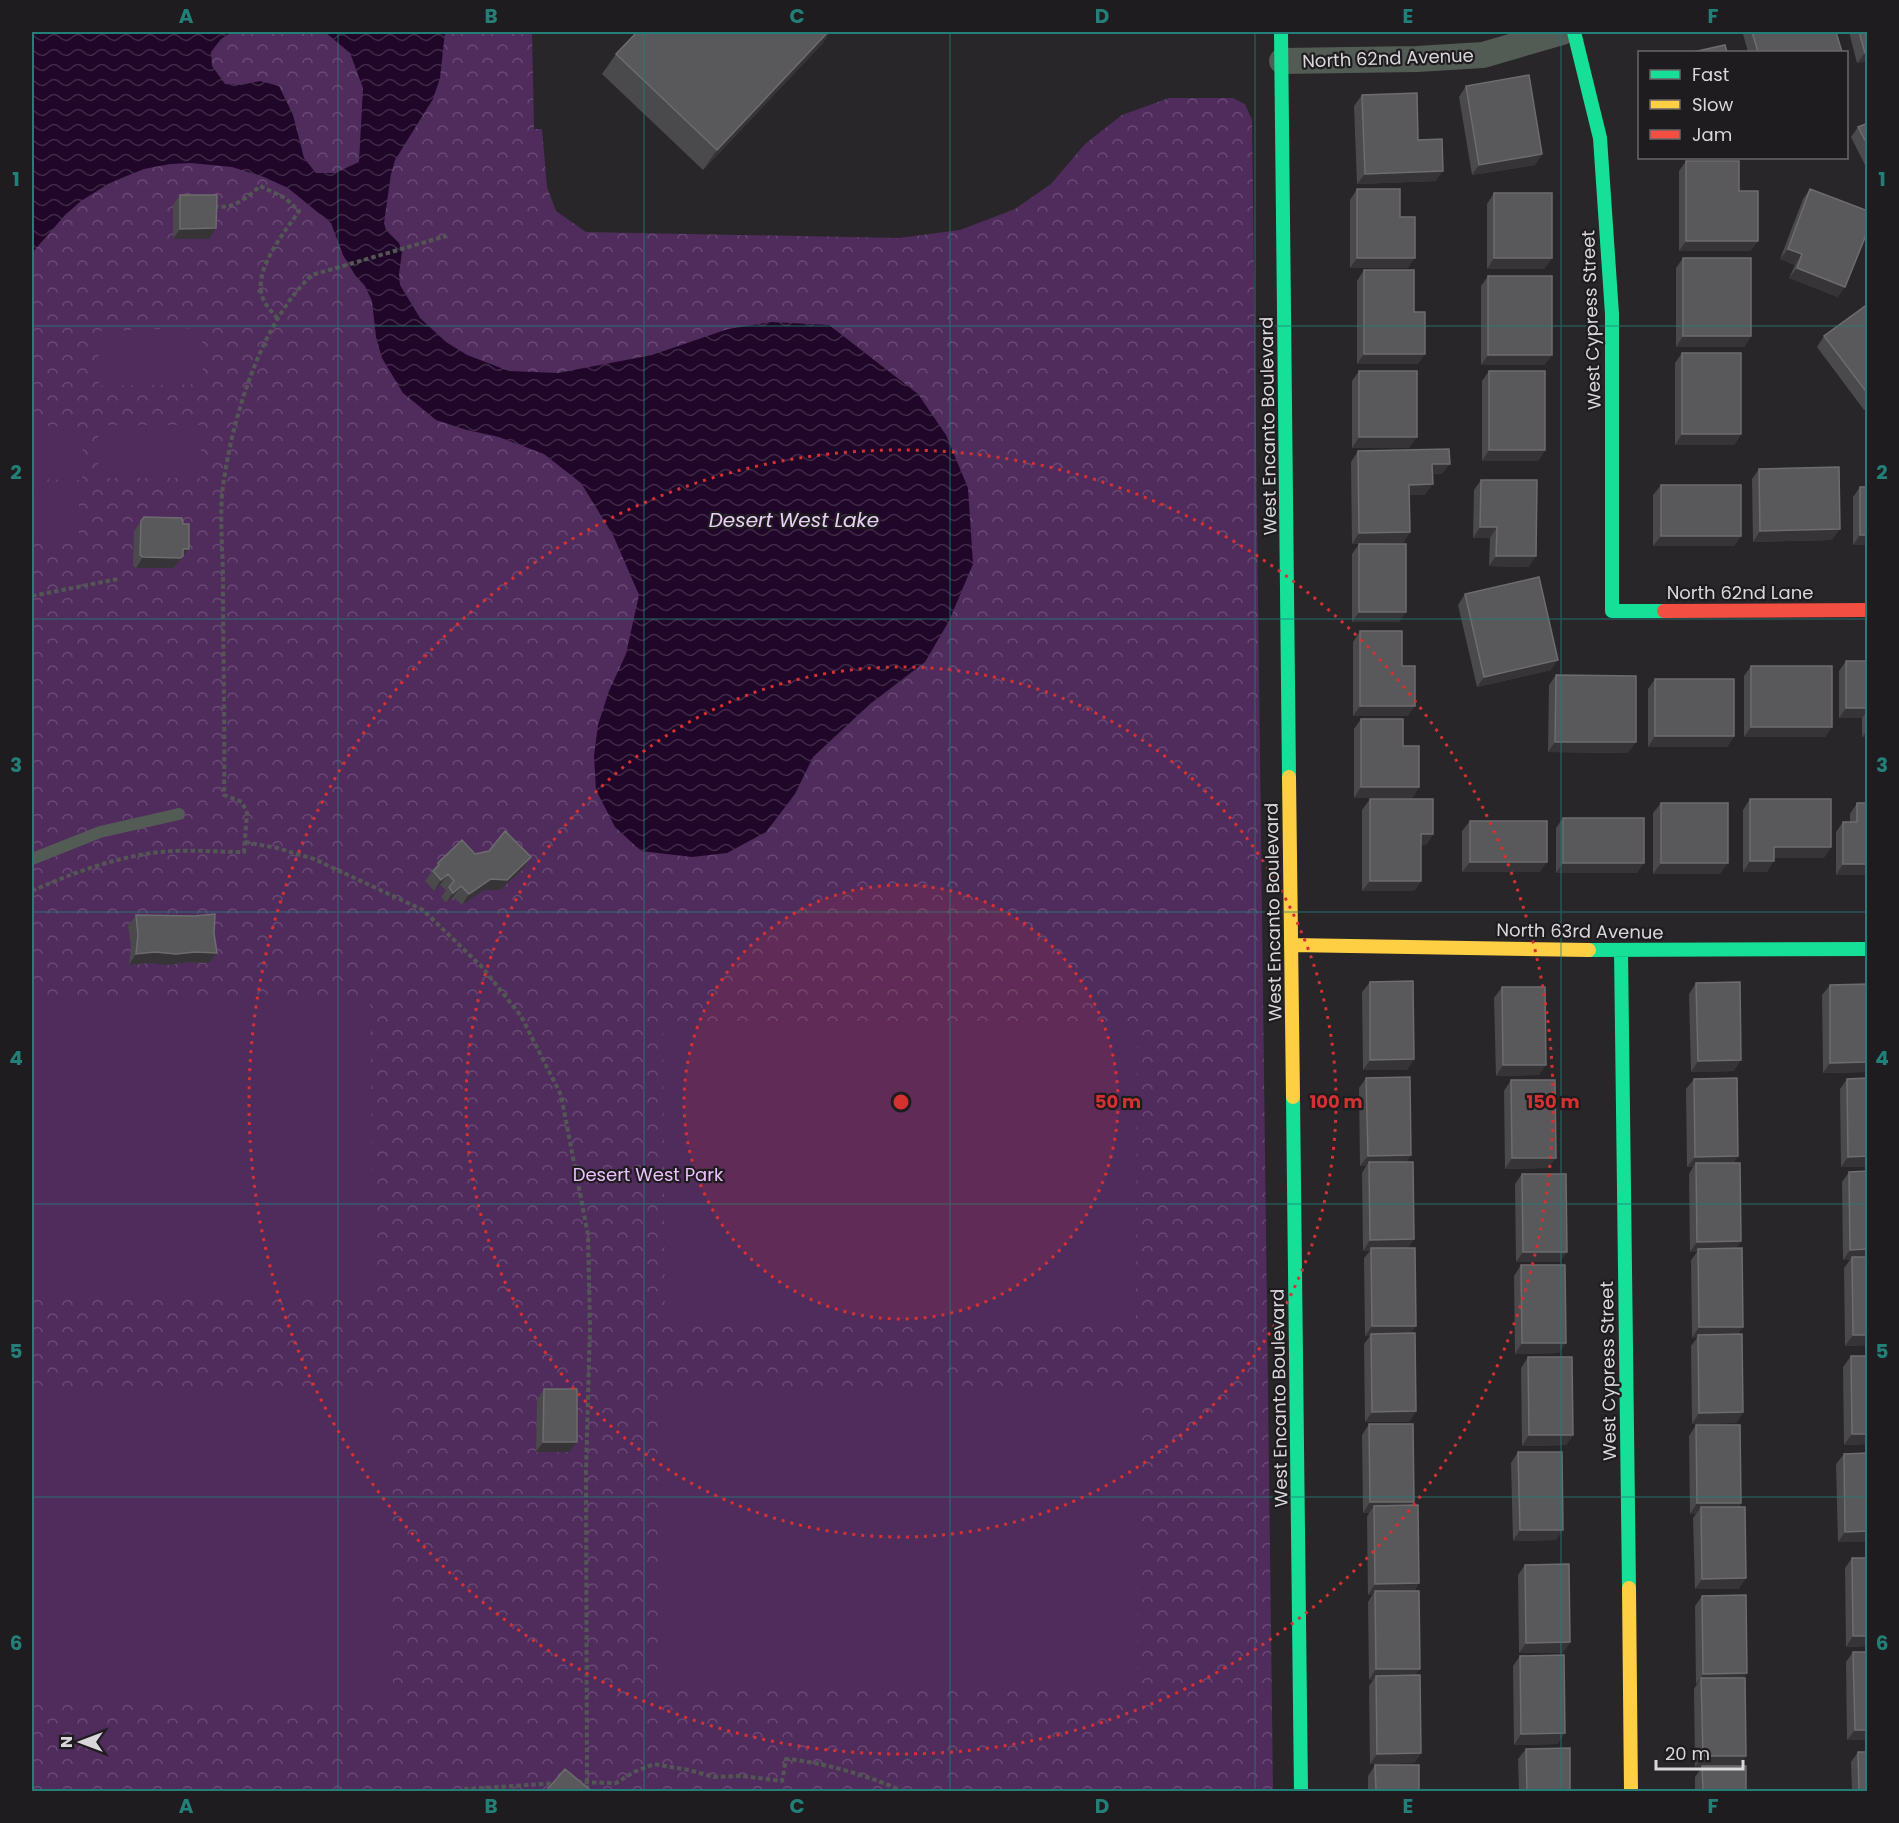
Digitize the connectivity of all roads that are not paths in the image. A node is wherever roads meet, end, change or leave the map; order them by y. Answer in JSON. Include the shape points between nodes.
{"nodes":[{"id":1,"x":1281,"y":32,"type":"edge"},
{"id":2,"x":1562,"y":32,"type":"edge"},
{"id":3,"x":1574,"y":32,"type":"edge"},
{"id":4,"x":1282,"y":62,"type":"junction"},
{"id":5,"x":1868,"y":610,"type":"edge"},
{"id":6,"x":1612,"y":611,"type":"joint"},
{"id":7,"x":179,"y":814,"type":"dead end"},
{"id":8,"x":32,"y":859,"type":"edge"},
{"id":9,"x":1292,"y":945,"type":"junction"},
{"id":10,"x":1868,"y":949,"type":"edge"},
{"id":11,"x":1621,"y":950,"type":"junction"},
{"id":12,"x":1301,"y":1791,"type":"edge"},
{"id":13,"x":1631,"y":1791,"type":"edge"}],
"edges":[{"from":1,"to":4,"type":"street","name":"West Encanto Boulevard"},
{"from":2,"to":4,"type":"street","name":"North 62nd Avenue","via":[[1483,55]]},
{"from":3,"to":6,"type":"street","name":"West Cypress Street","via":[[1600,138],[1612,314]]},
{"from":4,"to":9,"type":"street","name":"West Encanto Boulevard"},
{"from":5,"to":6,"type":"street","name":"North 62nd Lane"},
{"from":7,"to":8,"type":"lane","via":[[100,832]]},
{"from":9,"to":11,"type":"street","name":"North 63rd Avenue"},
{"from":9,"to":12,"type":"street","name":"West Encanto Boulevard"},
{"from":10,"to":11,"type":"street","name":"North 63rd Avenue"},
{"from":11,"to":13,"type":"street","name":"West Cypress Street"}]}
